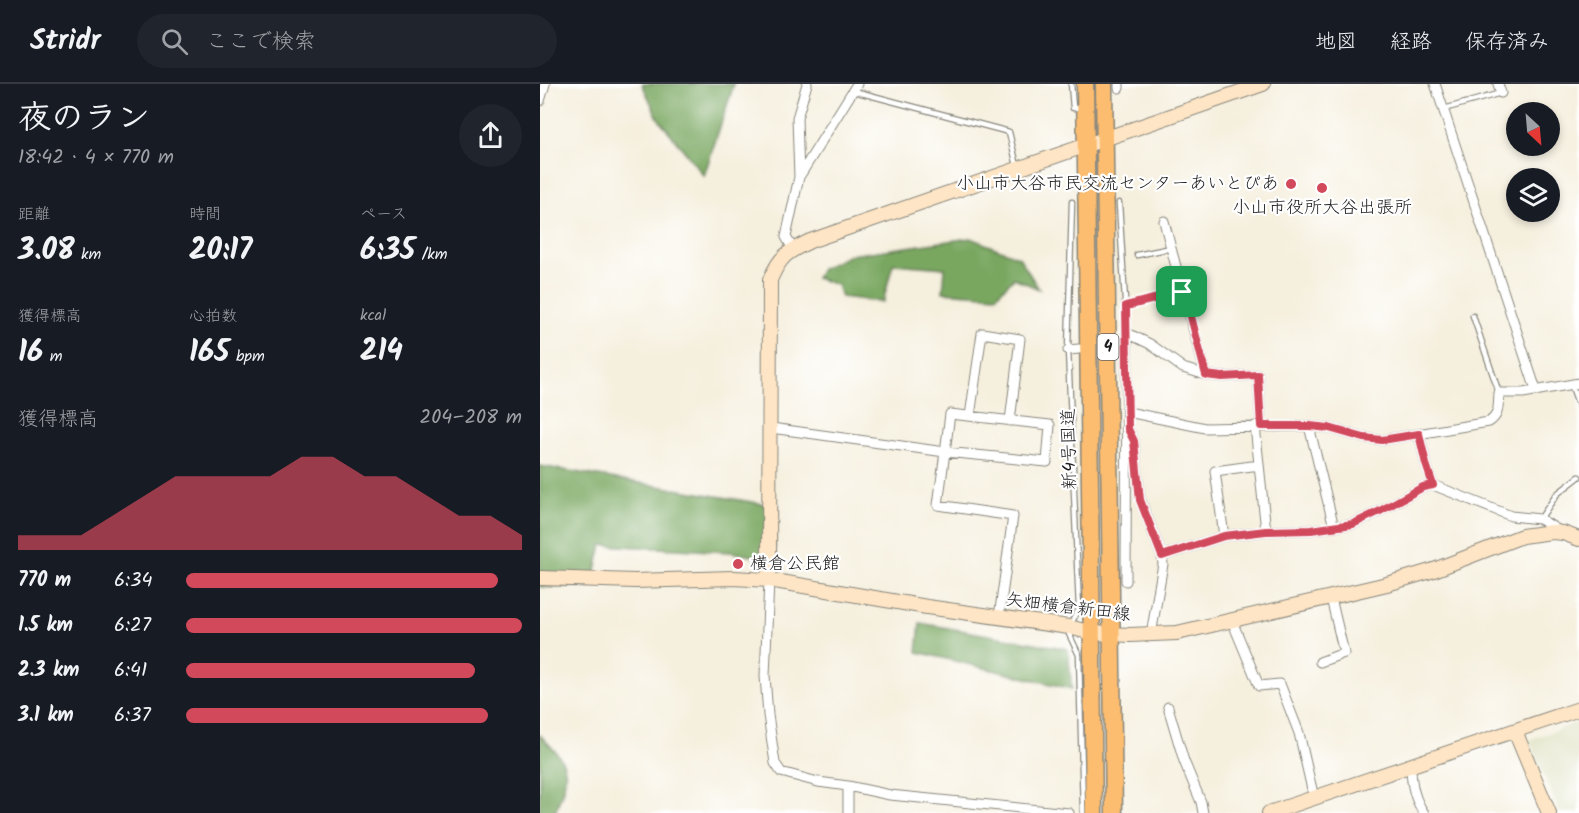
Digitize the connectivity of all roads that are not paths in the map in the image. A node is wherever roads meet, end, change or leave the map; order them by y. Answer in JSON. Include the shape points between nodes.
{"nodes":[{"id":1,"x":545,"y":84,"type":"edge"},
{"id":2,"x":807,"y":84,"type":"edge"},
{"id":3,"x":1071,"y":84,"type":"edge"},
{"id":4,"x":1085,"y":84,"type":"edge"},
{"id":5,"x":1263,"y":84,"type":"edge"},
{"id":6,"x":1435,"y":84,"type":"edge"},
{"id":7,"x":1114,"y":85,"type":"edge"},
{"id":8,"x":855,"y":87,"type":"edge"},
{"id":9,"x":1499,"y":89,"type":"edge"},
{"id":10,"x":540,"y":101,"type":"edge"},
{"id":11,"x":1085,"y":108,"type":"junction"},
{"id":12,"x":1444,"y":109,"type":"junction"},
{"id":13,"x":1105,"y":140,"type":"junction"},
{"id":14,"x":1085,"y":147,"type":"junction"},
{"id":15,"x":1017,"y":169,"type":"junction"},
{"id":16,"x":799,"y":177,"type":"junction"},
{"id":17,"x":1072,"y":202,"type":"dead end"},
{"id":18,"x":1119,"y":203,"type":"dead end"},
{"id":19,"x":1164,"y":221,"type":"dead end"},
{"id":20,"x":1171,"y":248,"type":"junction"},
{"id":21,"x":793,"y":249,"type":"junction"},
{"id":22,"x":1137,"y":255,"type":"dead end"},
{"id":23,"x":1182,"y":292,"type":"junction"},
{"id":24,"x":1126,"y":306,"type":"junction"},
{"id":25,"x":1473,"y":316,"type":"dead end"},
{"id":26,"x":1127,"y":333,"type":"junction"},
{"id":27,"x":1128,"y":348,"type":"junction"},
{"id":28,"x":1116,"y":349,"type":"dead end"},
{"id":29,"x":1068,"y":350,"type":"junction"},
{"id":30,"x":1079,"y":350,"type":"dead end"},
{"id":31,"x":1206,"y":375,"type":"junction"},
{"id":32,"x":1575,"y":384,"type":"edge"},
{"id":33,"x":1536,"y":390,"type":"junction"},
{"id":34,"x":1499,"y":393,"type":"junction"},
{"id":35,"x":1579,"y":406,"type":"edge"},
{"id":36,"x":1128,"y":412,"type":"junction"},
{"id":37,"x":970,"y":416,"type":"junction"},
{"id":38,"x":1010,"y":421,"type":"junction"},
{"id":39,"x":1258,"y":426,"type":"junction"},
{"id":40,"x":1310,"y":426,"type":"junction"},
{"id":41,"x":771,"y":429,"type":"junction"},
{"id":42,"x":1128,"y":429,"type":"junction"},
{"id":43,"x":1419,"y":434,"type":"junction"},
{"id":44,"x":945,"y":452,"type":"junction"},
{"id":45,"x":1259,"y":465,"type":"junction"},
{"id":46,"x":1579,"y":477,"type":"edge"},
{"id":47,"x":1433,"y":485,"type":"junction"},
{"id":48,"x":1540,"y":519,"type":"junction"},
{"id":49,"x":1334,"y":527,"type":"junction"},
{"id":50,"x":1266,"y":531,"type":"junction"},
{"id":51,"x":1563,"y":533,"type":"junction"},
{"id":52,"x":1224,"y":536,"type":"junction"},
{"id":53,"x":1579,"y":539,"type":"edge"},
{"id":54,"x":1162,"y":556,"type":"junction"},
{"id":55,"x":540,"y":578,"type":"edge"},
{"id":56,"x":770,"y":580,"type":"junction"},
{"id":57,"x":1126,"y":581,"type":"dead end"},
{"id":58,"x":1331,"y":598,"type":"junction"},
{"id":59,"x":999,"y":617,"type":"junction"},
{"id":60,"x":1232,"y":621,"type":"junction"},
{"id":61,"x":1069,"y":627,"type":"junction"},
{"id":62,"x":1092,"y":633,"type":"junction"},
{"id":63,"x":1112,"y":634,"type":"junction"},
{"id":64,"x":1151,"y":635,"type":"junction"},
{"id":65,"x":1320,"y":662,"type":"dead end"},
{"id":66,"x":1168,"y":707,"type":"dead end"},
{"id":67,"x":1579,"y":709,"type":"edge"},
{"id":68,"x":1515,"y":731,"type":"junction"},
{"id":69,"x":1411,"y":766,"type":"junction"},
{"id":70,"x":848,"y":786,"type":"junction"},
{"id":71,"x":1314,"y":798,"type":"junction"},
{"id":72,"x":1292,"y":810,"type":"edge"},
{"id":73,"x":848,"y":813,"type":"edge"},
{"id":74,"x":1069,"y":813,"type":"edge"},
{"id":75,"x":1083,"y":813,"type":"edge"},
{"id":76,"x":1094,"y":813,"type":"edge"},
{"id":77,"x":1114,"y":813,"type":"edge"},
{"id":78,"x":1203,"y":813,"type":"edge"},
{"id":79,"x":1269,"y":813,"type":"edge"},
{"id":80,"x":1424,"y":813,"type":"edge"},
{"id":81,"x":1549,"y":813,"type":"edge"}],
"edges":[{"from":1,"to":10,"type":"street"},
{"from":2,"to":16,"type":"street","via":[[797,118]]},
{"from":3,"to":11,"type":"lane","via":[[1073,108]]},
{"from":4,"to":11,"type":"highway","name":"新4号国道","number":"4"},
{"from":5,"to":13,"type":"street"},
{"from":6,"to":12,"type":"street"},
{"from":7,"to":13,"type":"highway","number":"4"},
{"from":8,"to":15,"type":"lane","via":[[1009,132]]},
{"from":8,"to":16,"type":"street"},
{"from":9,"to":12,"type":"lane"},
{"from":11,"to":14,"type":"highway","name":"新4号国道","number":"4"},
{"from":12,"to":33,"type":"street"},
{"from":13,"to":14,"type":"street"},
{"from":13,"to":63,"type":"highway","number":"4"},
{"from":14,"to":15,"type":"street"},
{"from":14,"to":62,"type":"highway","name":"新4号国道","number":"4"},
{"from":15,"to":21,"type":"street"},
{"from":16,"to":21,"type":"street","via":[[786,237]]},
{"from":17,"to":29,"type":"lane"},
{"from":18,"to":24,"type":"lane"},
{"from":19,"to":20,"type":"street"},
{"from":20,"to":22,"type":"lane"},
{"from":20,"to":23,"type":"street"},
{"from":21,"to":41,"type":"street","via":[[786,253],[770,280]]},
{"from":23,"to":24,"type":"lane"},
{"from":23,"to":31,"type":"street"},
{"from":24,"to":26,"type":"lane"},
{"from":25,"to":34,"type":"lane"},
{"from":26,"to":27,"type":"street"},
{"from":26,"to":31,"type":"street","via":[[1183,368]]},
{"from":27,"to":28,"type":"street"},
{"from":27,"to":36,"type":"street"},
{"from":29,"to":30,"type":"street"},
{"from":29,"to":61,"type":"lane","via":[[1079,609]]},
{"from":31,"to":39,"type":"street","via":[[1258,375]]},
{"from":32,"to":33,"type":"street"},
{"from":32,"to":35,"type":"lane"},
{"from":33,"to":34,"type":"street"},
{"from":34,"to":43,"type":"street","via":[[1498,409],[1489,422]]},
{"from":36,"to":39,"type":"street","via":[[1205,428]]},
{"from":36,"to":42,"type":"street"},
{"from":37,"to":38,"type":"street"},
{"from":37,"to":38,"type":"street","via":[[982,333],[1020,339]]},
{"from":37,"to":44,"type":"street","via":[[950,414]]},
{"from":38,"to":44,"type":"street","via":[[1050,425],[1047,462]]},
{"from":39,"to":40,"type":"street"},
{"from":39,"to":45,"type":"street"},
{"from":40,"to":43,"type":"street","via":[[1382,440]]},
{"from":40,"to":49,"type":"street"},
{"from":41,"to":44,"type":"street"},
{"from":41,"to":56,"type":"street"},
{"from":42,"to":54,"type":"street","via":[[1134,441],[1140,500]]},
{"from":42,"to":57,"type":"street"},
{"from":43,"to":47,"type":"street"},
{"from":44,"to":59,"type":"street","via":[[938,505],[1012,516]]},
{"from":45,"to":50,"type":"street"},
{"from":45,"to":52,"type":"street","via":[[1215,471]]},
{"from":46,"to":48,"type":"lane","via":[[1557,494]]},
{"from":47,"to":48,"type":"street","via":[[1511,516]]},
{"from":47,"to":49,"type":"street","via":[[1353,524]]},
{"from":48,"to":51,"type":"street"},
{"from":49,"to":50,"type":"street"},
{"from":50,"to":52,"type":"street"},
{"from":51,"to":53,"type":"street","name":"矢畑横倉新田線"},
{"from":51,"to":58,"type":"street","name":"矢畑横倉新田線","via":[[1542,532],[1507,540],[1434,570]]},
{"from":52,"to":54,"type":"street"},
{"from":54,"to":64,"type":"street"},
{"from":55,"to":56,"type":"street","name":"矢畑横倉新田線"},
{"from":56,"to":59,"type":"street","name":"矢畑横倉新田線"},
{"from":56,"to":70,"type":"street","via":[[765,676],[775,763],[782,772]]},
{"from":58,"to":60,"type":"street","name":"矢畑横倉新田線"},
{"from":58,"to":65,"type":"street","via":[[1344,653]]},
{"from":59,"to":61,"type":"street","name":"矢畑横倉新田線"},
{"from":60,"to":64,"type":"street","name":"矢畑横倉新田線"},
{"from":60,"to":71,"type":"street","via":[[1259,686],[1280,684],[1299,733]]},
{"from":61,"to":62,"type":"street","name":"矢畑横倉新田線"},
{"from":61,"to":75,"type":"lane","via":[[1079,655]]},
{"from":62,"to":63,"type":"street","name":"矢畑横倉新田線"},
{"from":62,"to":76,"type":"highway","name":"新4号国道","number":"4"},
{"from":63,"to":64,"type":"street","name":"矢畑横倉新田線"},
{"from":63,"to":77,"type":"highway","number":"4"},
{"from":66,"to":78,"type":"street"},
{"from":67,"to":68,"type":"street"},
{"from":68,"to":69,"type":"street"},
{"from":68,"to":81,"type":"street"},
{"from":69,"to":71,"type":"street"},
{"from":69,"to":80,"type":"street","via":[[1416,802]]},
{"from":70,"to":73,"type":"street"},
{"from":70,"to":74,"type":"street","via":[[890,795]]},
{"from":71,"to":72,"type":"street"},
{"from":72,"to":79,"type":"street"}]}
